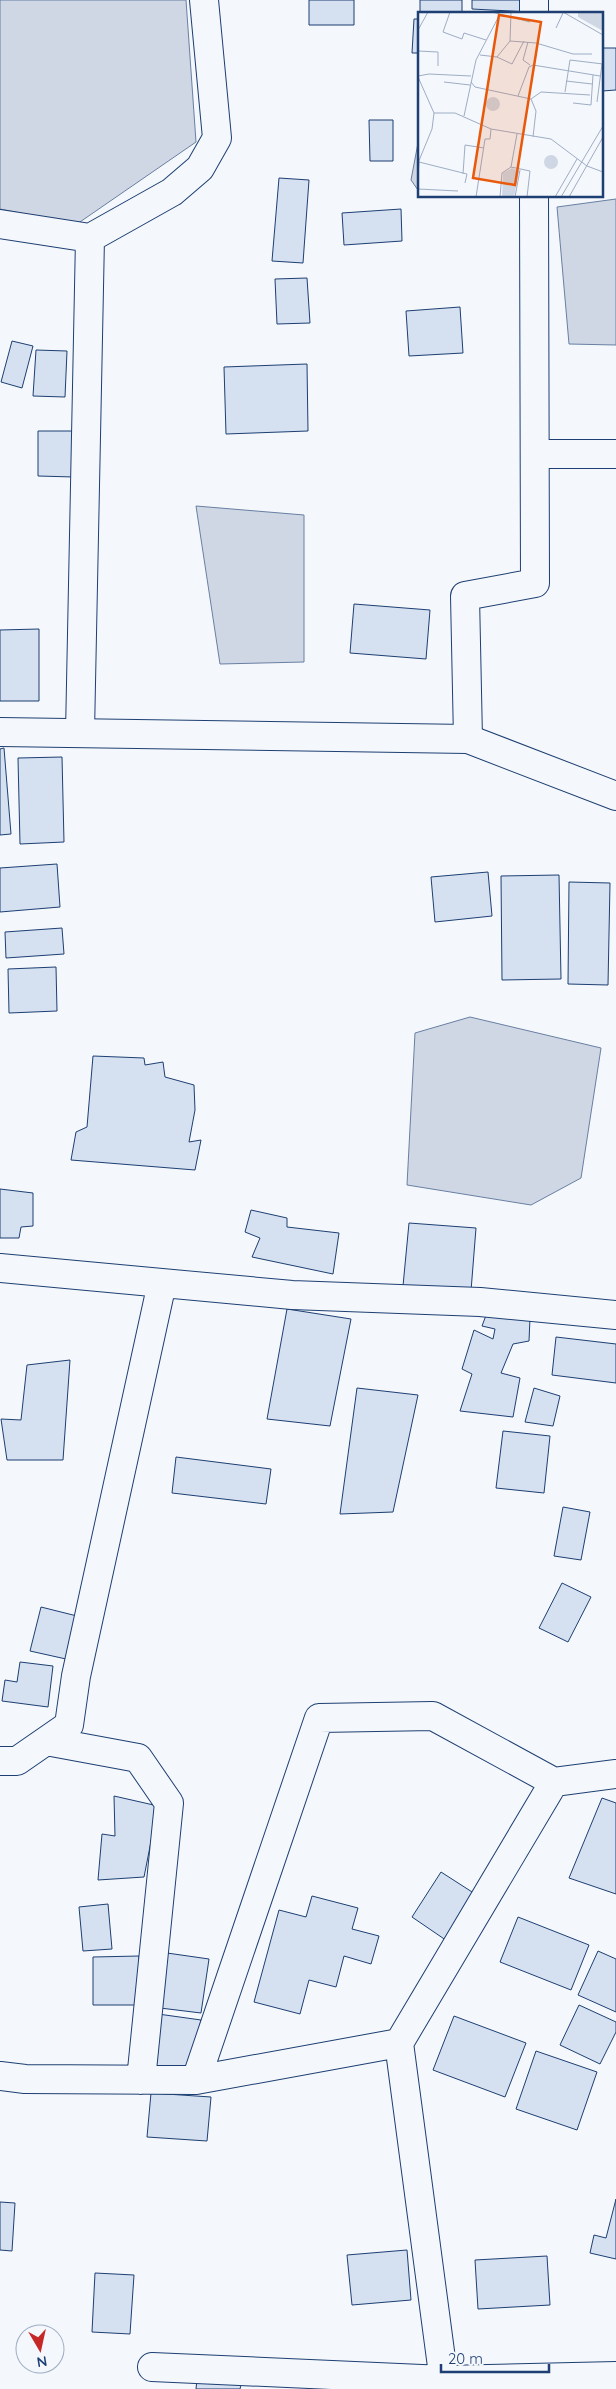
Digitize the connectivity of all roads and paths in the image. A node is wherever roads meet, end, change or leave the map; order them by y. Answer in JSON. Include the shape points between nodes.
{"nodes":[{"id":1,"x":204,"y":0,"type":"edge"},
{"id":2,"x":534,"y":198,"type":"edge"},
{"id":3,"x":0,"y":224,"type":"edge"},
{"id":4,"x":90,"y":238,"type":"junction"},
{"id":5,"x":535,"y":454,"type":"junction"},
{"id":6,"x":616,"y":454,"type":"edge"},
{"id":7,"x":0,"y":732,"type":"edge"},
{"id":8,"x":80,"y":733,"type":"junction"},
{"id":9,"x":468,"y":739,"type":"junction"},
{"id":10,"x":616,"y":796,"type":"edge"},
{"id":11,"x":0,"y":1268,"type":"edge"},
{"id":12,"x":162,"y":1282,"type":"junction"},
{"id":13,"x":616,"y":1315,"type":"edge"},
{"id":14,"x":46,"y":1741,"type":"junction"},
{"id":15,"x":0,"y":1761,"type":"edge"},
{"id":16,"x":616,"y":1774,"type":"edge"},
{"id":17,"x":554,"y":1782,"type":"junction"},
{"id":18,"x":398,"y":2043,"type":"junction"},
{"id":19,"x":0,"y":2076,"type":"edge"},
{"id":20,"x":141,"y":2080,"type":"junction"},
{"id":21,"x":196,"y":2080,"type":"junction"},
{"id":22,"x":152,"y":2367,"type":"dead end"},
{"id":23,"x":616,"y":2376,"type":"edge"},
{"id":24,"x":445,"y":2384,"type":"edge"}],
"edges":[{"from":1,"to":4,"type":"street","via":[[216,138],[200,168],[172,192]]},
{"from":2,"to":5,"type":"street"},
{"from":3,"to":4,"type":"street"},
{"from":4,"to":8,"type":"street"},
{"from":5,"to":6,"type":"street"},
{"from":5,"to":9,"type":"street","via":[[535,583],[465,596]]},
{"from":7,"to":8,"type":"street"},
{"from":8,"to":9,"type":"street"},
{"from":9,"to":10,"type":"street"},
{"from":11,"to":12,"type":"street"},
{"from":12,"to":13,"type":"street","via":[[292,1294],[480,1302]]},
{"from":12,"to":14,"type":"street","via":[[76,1676],[69,1725]]},
{"from":14,"to":15,"type":"street","via":[[18,1761]]},
{"from":14,"to":20,"type":"street","via":[[138,1758],[169,1803]]},
{"from":16,"to":17,"type":"street"},
{"from":17,"to":18,"type":"street"},
{"from":17,"to":21,"type":"street","via":[[433,1716],[318,1718]]},
{"from":18,"to":21,"type":"street"},
{"from":18,"to":24,"type":"street"},
{"from":19,"to":20,"type":"street"},
{"from":20,"to":21,"type":"street"},
{"from":22,"to":24,"type":"street"},
{"from":23,"to":24,"type":"street"}]}
